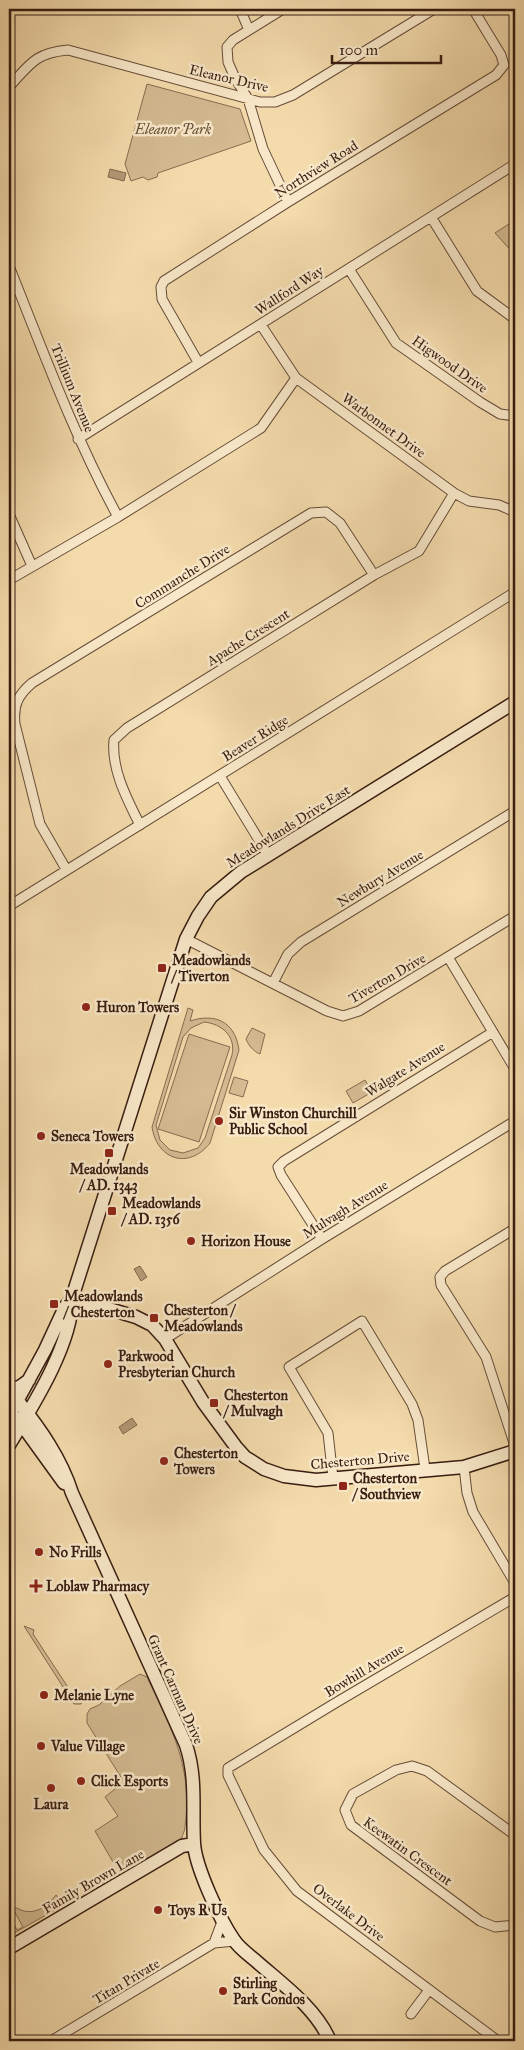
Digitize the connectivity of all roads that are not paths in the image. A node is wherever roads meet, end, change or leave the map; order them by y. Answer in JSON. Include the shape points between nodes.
{"nodes":[{"id":1,"x":240,"y":9,"type":"edge"},
{"id":2,"x":283,"y":9,"type":"edge"},
{"id":3,"x":434,"y":9,"type":"edge"},
{"id":4,"x":473,"y":9,"type":"edge"},
{"id":5,"x":249,"y":30,"type":"junction"},
{"id":6,"x":9,"y":87,"type":"edge"},
{"id":7,"x":248,"y":99,"type":"junction"},
{"id":8,"x":515,"y":164,"type":"edge"},
{"id":9,"x":288,"y":202,"type":"junction"},
{"id":10,"x":431,"y":217,"type":"junction"},
{"id":11,"x":9,"y":266,"type":"edge"},
{"id":12,"x":349,"y":268,"type":"junction"},
{"id":13,"x":515,"y":319,"type":"edge"},
{"id":14,"x":261,"y":325,"type":"junction"},
{"id":15,"x":198,"y":362,"type":"junction"},
{"id":16,"x":296,"y":378,"type":"junction"},
{"id":17,"x":515,"y":416,"type":"edge"},
{"id":18,"x":78,"y":439,"type":"junction"},
{"id":19,"x":454,"y":493,"type":"junction"},
{"id":20,"x":515,"y":512,"type":"edge"},
{"id":21,"x":9,"y":514,"type":"edge"},
{"id":22,"x":118,"y":517,"type":"junction"},
{"id":23,"x":32,"y":566,"type":"junction"},
{"id":24,"x":374,"y":575,"type":"junction"},
{"id":25,"x":9,"y":580,"type":"edge"},
{"id":26,"x":515,"y":592,"type":"edge"},
{"id":27,"x":515,"y":702,"type":"edge"},
{"id":28,"x":12,"y":725,"type":"edge"},
{"id":29,"x":220,"y":776,"type":"junction"},
{"id":30,"x":515,"y":811,"type":"edge"},
{"id":31,"x":140,"y":825,"type":"junction"},
{"id":32,"x":268,"y":855,"type":"junction"},
{"id":33,"x":66,"y":869,"type":"junction"},
{"id":34,"x":9,"y":906,"type":"edge"},
{"id":35,"x":515,"y":916,"type":"edge"},
{"id":36,"x":186,"y":939,"type":"junction"},
{"id":37,"x":448,"y":957,"type":"junction"},
{"id":38,"x":273,"y":983,"type":"junction"},
{"id":39,"x":493,"y":1032,"type":"junction"},
{"id":40,"x":515,"y":1068,"type":"edge"},
{"id":41,"x":515,"y":1121,"type":"edge"},
{"id":42,"x":515,"y":1236,"type":"edge"},
{"id":43,"x":322,"y":1239,"type":"junction"},
{"id":44,"x":72,"y":1298,"type":"junction"},
{"id":45,"x":165,"y":1339,"type":"junction"},
{"id":46,"x":29,"y":1380,"type":"junction"},
{"id":47,"x":9,"y":1387,"type":"edge"},
{"id":48,"x":13,"y":1409,"type":"edge"},
{"id":49,"x":25,"y":1419,"type":"junction"},
{"id":50,"x":9,"y":1446,"type":"edge"},
{"id":51,"x":37,"y":1446,"type":"junction"},
{"id":52,"x":515,"y":1446,"type":"edge"},
{"id":53,"x":515,"y":1451,"type":"edge"},
{"id":54,"x":464,"y":1467,"type":"junction"},
{"id":55,"x":424,"y":1469,"type":"junction"},
{"id":56,"x":333,"y":1478,"type":"junction"},
{"id":57,"x":72,"y":1493,"type":"junction"},
{"id":58,"x":515,"y":1583,"type":"edge"},
{"id":59,"x":515,"y":1597,"type":"edge"},
{"id":60,"x":228,"y":1768,"type":"joint"},
{"id":61,"x":515,"y":1835,"type":"edge"},
{"id":62,"x":194,"y":1844,"type":"junction"},
{"id":63,"x":223,"y":1919,"type":"junction"},
{"id":64,"x":515,"y":1925,"type":"edge"},
{"id":65,"x":234,"y":1941,"type":"junction"},
{"id":66,"x":214,"y":1943,"type":"junction"},
{"id":67,"x":9,"y":1948,"type":"edge"},
{"id":68,"x":429,"y":1990,"type":"junction"},
{"id":69,"x":411,"y":2014,"type":"dead end"},
{"id":70,"x":515,"y":2038,"type":"edge"},
{"id":71,"x":51,"y":2041,"type":"edge"},
{"id":72,"x":330,"y":2041,"type":"edge"},
{"id":73,"x":498,"y":2041,"type":"edge"},
{"id":74,"x":512,"y":2041,"type":"edge"}],
"edges":[{"from":1,"to":5,"type":"street"},
{"from":2,"to":5,"type":"street"},
{"from":3,"to":7,"type":"street","name":"Eleanor Drive","via":[[293,95],[275,102]]},
{"from":4,"to":9,"type":"street","name":"Northview Road","via":[[501,55],[504,66],[496,75]]},
{"from":5,"to":7,"type":"street","via":[[233,40],[226,55]]},
{"from":6,"to":7,"type":"street","name":"Eleanor Drive","via":[[44,54],[68,50]]},
{"from":7,"to":9,"type":"street","via":[[263,149]]},
{"from":8,"to":10,"type":"street","name":"Wallford Way"},
{"from":9,"to":15,"type":"street","name":"Northview Road","via":[[161,286],[162,299]]},
{"from":10,"to":12,"type":"street","name":"Wallford Way"},
{"from":10,"to":13,"type":"street","via":[[477,291]]},
{"from":11,"to":18,"type":"street","name":"Trillium Avenue"},
{"from":12,"to":14,"type":"street","name":"Wallford Way"},
{"from":12,"to":17,"type":"street","name":"Higwood Drive","via":[[396,343],[480,402],[500,414]]},
{"from":14,"to":15,"type":"street","name":"Wallford Way"},
{"from":14,"to":16,"type":"street","name":"Warbonnet Drive"},
{"from":15,"to":18,"type":"street","name":"Wallford Way"},
{"from":16,"to":19,"type":"street","name":"Warbonnet Drive"},
{"from":16,"to":22,"type":"street","via":[[260,428]]},
{"from":18,"to":22,"type":"street","name":"Trillium Avenue"},
{"from":19,"to":20,"type":"street","name":"Warbonnet Drive","via":[[469,501],[499,504]]},
{"from":19,"to":24,"type":"street","name":"Apache Crescent","via":[[419,550]]},
{"from":21,"to":23,"type":"street"},
{"from":22,"to":23,"type":"street"},
{"from":23,"to":25,"type":"street"},
{"from":24,"to":28,"type":"street","name":"Commanche Drive","via":[[340,522],[326,512],[311,513],[32,683],[20,694]]},
{"from":24,"to":31,"type":"street","name":"Apache Crescent","via":[[127,728],[114,740],[113,751],[123,792]]},
{"from":26,"to":29,"type":"street","name":"Beaver Ridge"},
{"from":27,"to":32,"type":"street","name":"Meadowlands Drive East"},
{"from":28,"to":33,"type":"street","via":[[40,824]]},
{"from":29,"to":31,"type":"street","name":"Beaver Ridge"},
{"from":29,"to":32,"type":"street"},
{"from":30,"to":38,"type":"street","name":"Newbury Avenue","via":[[301,942],[288,954]]},
{"from":31,"to":33,"type":"street","name":"Beaver Ridge"},
{"from":32,"to":36,"type":"street","name":"Meadowlands Drive East","via":[[241,872],[211,898]]},
{"from":33,"to":34,"type":"street","name":"Beaver Ridge"},
{"from":35,"to":37,"type":"street","name":"Tiverton Drive"},
{"from":36,"to":38,"type":"street","name":"Tiverton Drive"},
{"from":36,"to":44,"type":"street","name":"Meadowlands Drive East"},
{"from":37,"to":38,"type":"street","name":"Tiverton Drive","via":[[360,1011],[343,1016]]},
{"from":37,"to":39,"type":"street"},
{"from":39,"to":40,"type":"street"},
{"from":39,"to":43,"type":"street","name":"Walgate Avenue","via":[[284,1160],[278,1167]]},
{"from":41,"to":43,"type":"street","name":"Mulvagh Avenue"},
{"from":42,"to":52,"type":"street","via":[[511,1231],[500,1236],[445,1270],[440,1277],[441,1285],[486,1357]]},
{"from":43,"to":45,"type":"street","name":"Mulvagh Avenue"},
{"from":44,"to":45,"type":"street","name":"Chesterton Drive","via":[[136,1317],[152,1325]]},
{"from":44,"to":46,"type":"street","name":"Meadowlands Drive East"},
{"from":44,"to":49,"type":"street","name":"Meadowlands Drive East","via":[[72,1310],[58,1354]]},
{"from":45,"to":56,"type":"street","name":"Chesterton Drive","via":[[203,1402],[245,1457],[284,1476],[316,1480]]},
{"from":46,"to":47,"type":"street","via":[[18,1388]]},
{"from":46,"to":48,"type":"street","name":"Meadowlands Drive East"},
{"from":48,"to":49,"type":"street","name":"Grant Carman Drive"},
{"from":49,"to":50,"type":"street","name":"Meadowlands Drive East"},
{"from":49,"to":51,"type":"street","name":"Grant Carman Drive"},
{"from":49,"to":57,"type":"street","name":"Grant Carman Drive","via":[[61,1463]]},
{"from":50,"to":51,"type":"street","via":[[22,1443]]},
{"from":51,"to":57,"type":"street","name":"Grant Carman Drive"},
{"from":53,"to":54,"type":"street","name":"Chesterton Drive"},
{"from":54,"to":55,"type":"street","name":"Chesterton Drive"},
{"from":54,"to":58,"type":"street","via":[[473,1512]]},
{"from":55,"to":56,"type":"street","name":"Chesterton Drive"},
{"from":55,"to":56,"type":"street","via":[[418,1420],[412,1404],[362,1321],[289,1367],[328,1433]]},
{"from":57,"to":62,"type":"street","name":"Grant Carman Drive","via":[[186,1745],[193,1770]]},
{"from":59,"to":60,"type":"street","name":"Bowhill Avenue"},
{"from":60,"to":68,"type":"street","name":"Overlake Drive","via":[[228,1775],[264,1850],[297,1890]]},
{"from":61,"to":64,"type":"street","name":"Keewatin Crescent","via":[[427,1771],[412,1766],[396,1770],[353,1794],[345,1810],[350,1825],[480,1921],[495,1927]]},
{"from":62,"to":63,"type":"street","name":"Grant Carman Drive","via":[[201,1874]]},
{"from":62,"to":67,"type":"street","name":"Family Brown Lane","via":[[182,1846]]},
{"from":63,"to":65,"type":"street","name":"Grant Carman Drive"},
{"from":63,"to":66,"type":"street"},
{"from":65,"to":66,"type":"street","name":"Titan Private"},
{"from":65,"to":72,"type":"street","name":"Grant Carman Drive","via":[[298,1998],[317,2019]]},
{"from":66,"to":71,"type":"street","name":"Titan Private"},
{"from":68,"to":69,"type":"street"},
{"from":68,"to":73,"type":"street","name":"Overlake Drive"},
{"from":70,"to":74,"type":"street"}]}
